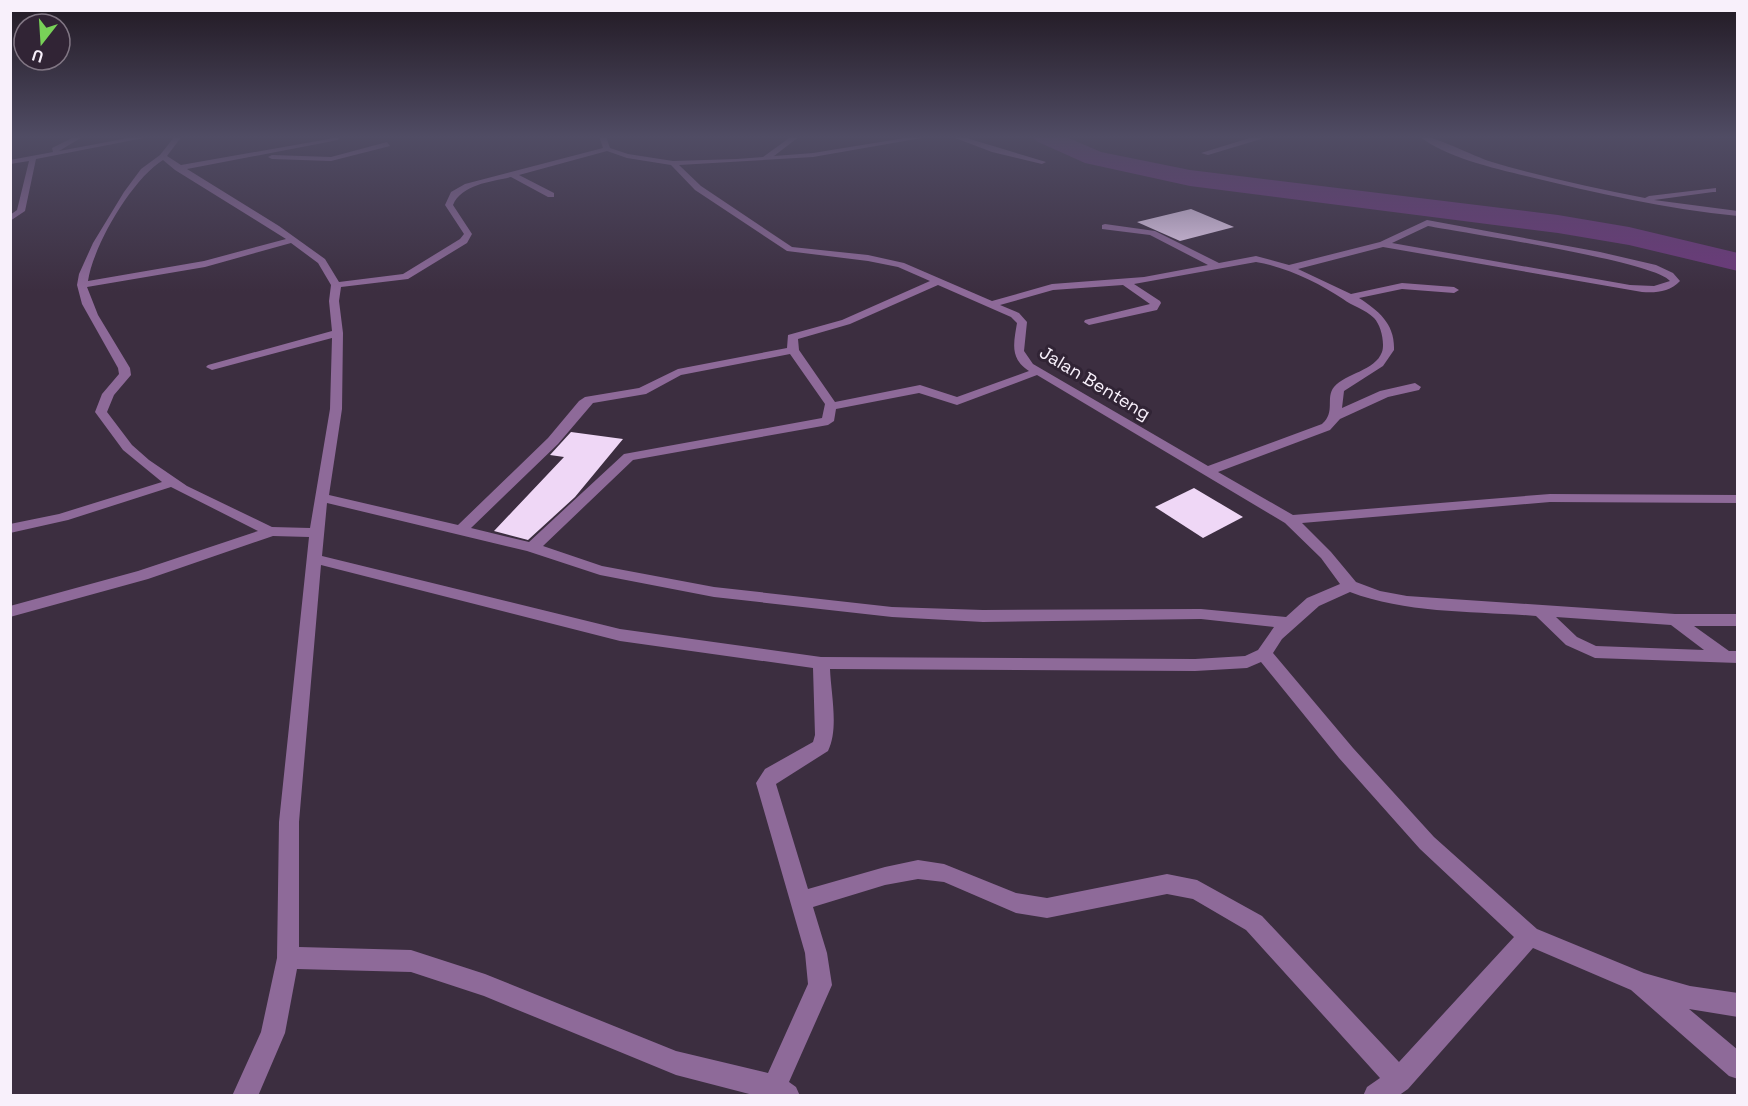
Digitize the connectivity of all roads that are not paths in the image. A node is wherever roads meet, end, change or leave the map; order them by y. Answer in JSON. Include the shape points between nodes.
{"nodes":[{"id":1,"x":26,"y":188,"type":"edge"},
{"id":2,"x":131,"y":188,"type":"edge"},
{"id":3,"x":209,"y":188,"type":"edge"},
{"id":4,"x":465,"y":188,"type":"edge"},
{"id":5,"x":537,"y":188,"type":"edge"},
{"id":6,"x":698,"y":188,"type":"edge"},
{"id":7,"x":1583,"y":188,"type":"edge"},
{"id":8,"x":1713,"y":190,"type":"dead end"},
{"id":9,"x":551,"y":195,"type":"dead end"},
{"id":10,"x":1634,"y":200,"type":"junction"},
{"id":11,"x":1737,"y":214,"type":"edge"},
{"id":12,"x":10,"y":219,"type":"edge"},
{"id":13,"x":1105,"y":227,"type":"dead end"},
{"id":14,"x":293,"y":240,"type":"junction"},
{"id":15,"x":1383,"y":244,"type":"junction"},
{"id":16,"x":1217,"y":266,"type":"junction"},
{"id":17,"x":1289,"y":268,"type":"junction"},
{"id":18,"x":939,"y":281,"type":"junction"},
{"id":19,"x":1124,"y":282,"type":"junction"},
{"id":20,"x":82,"y":285,"type":"junction"},
{"id":21,"x":336,"y":285,"type":"junction"},
{"id":22,"x":1454,"y":290,"type":"dead end"},
{"id":23,"x":1347,"y":297,"type":"junction"},
{"id":24,"x":992,"y":304,"type":"junction"},
{"id":25,"x":1089,"y":322,"type":"dead end"},
{"id":26,"x":338,"y":333,"type":"junction"},
{"id":27,"x":793,"y":350,"type":"junction"},
{"id":28,"x":212,"y":367,"type":"dead end"},
{"id":29,"x":1038,"y":371,"type":"junction"},
{"id":30,"x":1415,"y":387,"type":"dead end"},
{"id":31,"x":832,"y":406,"type":"junction"},
{"id":32,"x":1336,"y":416,"type":"junction"},
{"id":33,"x":1206,"y":471,"type":"junction"},
{"id":34,"x":171,"y":483,"type":"junction"},
{"id":35,"x":321,"y":497,"type":"junction"},
{"id":36,"x":1737,"y":499,"type":"edge"},
{"id":37,"x":1290,"y":520,"type":"junction"},
{"id":38,"x":10,"y":529,"type":"edge"},
{"id":39,"x":462,"y":530,"type":"junction"},
{"id":40,"x":272,"y":531,"type":"junction"},
{"id":41,"x":317,"y":532,"type":"junction"},
{"id":42,"x":531,"y":547,"type":"junction"},
{"id":43,"x":315,"y":559,"type":"junction"},
{"id":44,"x":1350,"y":586,"type":"junction"},
{"id":45,"x":1540,"y":610,"type":"junction"},
{"id":46,"x":10,"y":612,"type":"edge"},
{"id":47,"x":1675,"y":620,"type":"junction"},
{"id":48,"x":1737,"y":620,"type":"edge"},
{"id":49,"x":1288,"y":623,"type":"junction"},
{"id":50,"x":1264,"y":654,"type":"junction"},
{"id":51,"x":1733,"y":659,"type":"edge"},
{"id":52,"x":821,"y":663,"type":"junction"},
{"id":53,"x":800,"y":901,"type":"junction"},
{"id":54,"x":1529,"y":936,"type":"junction"},
{"id":55,"x":288,"y":958,"type":"junction"},
{"id":56,"x":1639,"y":982,"type":"junction"},
{"id":57,"x":1737,"y":1005,"type":"edge"},
{"id":58,"x":1737,"y":1067,"type":"edge"},
{"id":59,"x":1399,"y":1080,"type":"junction"},
{"id":60,"x":780,"y":1091,"type":"edge"},
{"id":61,"x":245,"y":1095,"type":"edge"},
{"id":62,"x":1376,"y":1095,"type":"edge"}],
"edges":[{"from":1,"to":12,"type":"street","via":[[21,211]]},
{"from":2,"to":20,"type":"street","via":[[117,207]]},
{"from":3,"to":14,"type":"street"},
{"from":4,"to":21,"type":"street","via":[[454,194],[449,205],[468,237],[405,277]]},
{"from":5,"to":9,"type":"street"},
{"from":6,"to":18,"type":"street","name":"Jalan Benteng","via":[[790,249],[901,265]]},
{"from":7,"to":10,"type":"street"},
{"from":8,"to":10,"type":"street"},
{"from":10,"to":11,"type":"street"},
{"from":13,"to":16,"type":"street","via":[[1152,233]]},
{"from":14,"to":20,"type":"street","via":[[205,264]]},
{"from":14,"to":21,"type":"street","via":[[322,261]]},
{"from":15,"to":15,"type":"street","via":[[1630,288],[1656,289],[1675,280],[1656,268],[1434,223],[1421,224]]},
{"from":15,"to":17,"type":"street"},
{"from":16,"to":17,"type":"street","via":[[1256,259]]},
{"from":16,"to":19,"type":"street"},
{"from":17,"to":23,"type":"street"},
{"from":18,"to":24,"type":"street","name":"Jalan Benteng"},
{"from":18,"to":27,"type":"street","via":[[846,322],[794,335],[790,339]]},
{"from":19,"to":24,"type":"street","via":[[1053,287]]},
{"from":19,"to":25,"type":"street","via":[[1156,305]]},
{"from":20,"to":34,"type":"street","via":[[95,322],[124,368],[125,375],[108,394],[101,412],[127,447]]},
{"from":21,"to":26,"type":"street"},
{"from":22,"to":23,"type":"street","via":[[1402,286]]},
{"from":23,"to":32,"type":"street","via":[[1378,316],[1389,348],[1381,362],[1339,389]]},
{"from":24,"to":29,"type":"street","name":"Jalan Benteng","via":[[1022,322],[1019,358]]},
{"from":26,"to":28,"type":"street"},
{"from":26,"to":35,"type":"street","via":[[336,410]]},
{"from":27,"to":31,"type":"street"},
{"from":27,"to":39,"type":"street","via":[[678,372],[642,391],[589,400]]},
{"from":29,"to":31,"type":"street","via":[[957,401],[920,389]]},
{"from":29,"to":33,"type":"street","name":"Jalan Benteng"},
{"from":30,"to":32,"type":"street","via":[[1384,394]]},
{"from":31,"to":42,"type":"street","via":[[830,419],[824,422],[628,457],[541,542]]},
{"from":32,"to":33,"type":"street","via":[[1326,427]]},
{"from":33,"to":37,"type":"street","name":"Jalan Benteng"},
{"from":34,"to":38,"type":"street","via":[[63,517]]},
{"from":34,"to":40,"type":"street"},
{"from":35,"to":39,"type":"street"},
{"from":35,"to":41,"type":"street"},
{"from":36,"to":37,"type":"street","via":[[1550,498]]},
{"from":37,"to":44,"type":"street","name":"Jalan Benteng","via":[[1326,555]]},
{"from":39,"to":42,"type":"street"},
{"from":40,"to":41,"type":"street"},
{"from":40,"to":46,"type":"street","via":[[143,575]]},
{"from":41,"to":43,"type":"street"},
{"from":42,"to":49,"type":"street","via":[[600,570],[714,592],[892,612],[983,616],[1201,614]]},
{"from":43,"to":52,"type":"street","via":[[620,635]]},
{"from":43,"to":55,"type":"street","via":[[289,822]]},
{"from":44,"to":45,"type":"street","via":[[1407,601]]},
{"from":44,"to":49,"type":"street","via":[[1313,602]]},
{"from":45,"to":47,"type":"street"},
{"from":45,"to":51,"type":"street","via":[[1566,638],[1595,652]]},
{"from":47,"to":48,"type":"street"},
{"from":47,"to":51,"type":"street"},
{"from":49,"to":50,"type":"street"},
{"from":50,"to":52,"type":"street","via":[[1247,662],[1195,665]]},
{"from":50,"to":54,"type":"street","via":[[1427,843]]},
{"from":52,"to":53,"type":"street","via":[[821,746],[772,775],[766,783]]},
{"from":53,"to":59,"type":"street","via":[[918,868],[939,872],[1034,908],[1167,884],[1197,890],[1254,923]]},
{"from":53,"to":60,"type":"street","via":[[816,954],[820,984]]},
{"from":54,"to":56,"type":"street"},
{"from":54,"to":59,"type":"street"},
{"from":55,"to":60,"type":"street","via":[[411,961],[485,985],[676,1063]]},
{"from":55,"to":61,"type":"street","via":[[273,1033]]},
{"from":56,"to":57,"type":"street","via":[[1690,998]]},
{"from":56,"to":58,"type":"street"},
{"from":59,"to":62,"type":"street"}]}
